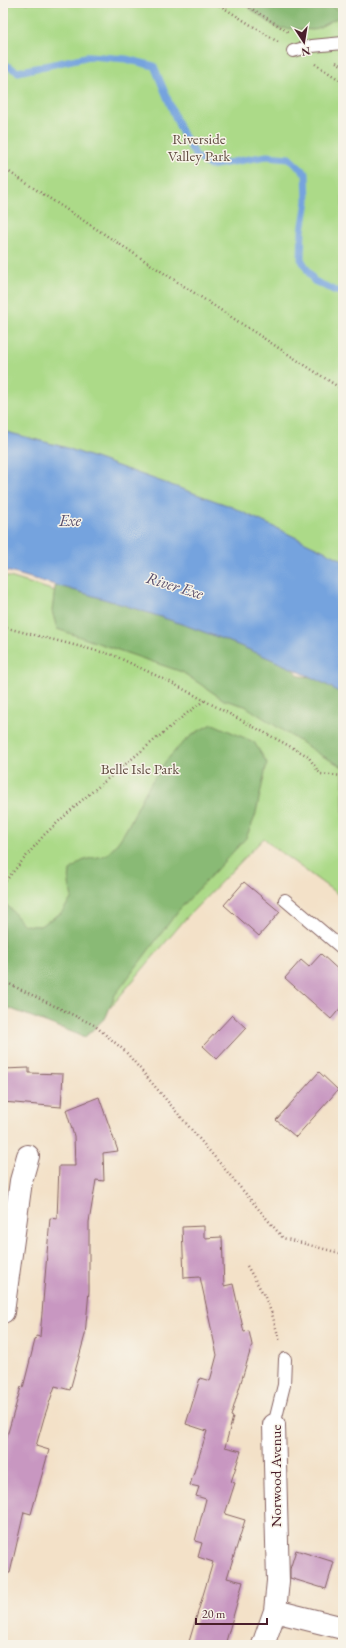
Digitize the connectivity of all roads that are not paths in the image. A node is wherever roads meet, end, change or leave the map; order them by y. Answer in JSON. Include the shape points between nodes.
{"nodes":[{"id":1,"x":343,"y":43,"type":"edge"},
{"id":2,"x":293,"y":51,"type":"dead end"},
{"id":3,"x":285,"y":900,"type":"dead end"},
{"id":4,"x":343,"y":949,"type":"edge"},
{"id":5,"x":28,"y":1156,"type":"dead end"},
{"id":6,"x":3,"y":1312,"type":"edge"},
{"id":7,"x":285,"y":1359,"type":"road end"},
{"id":8,"x":274,"y":1425,"type":"joint"},
{"id":9,"x":275,"y":1611,"type":"junction"},
{"id":10,"x":343,"y":1628,"type":"edge"},
{"id":11,"x":263,"y":1645,"type":"edge"}],
"edges":[{"from":1,"to":2,"type":"lane"},
{"from":3,"to":4,"type":"lane"},
{"from":5,"to":6,"type":"street","via":[[21,1181]]},
{"from":7,"to":8,"type":"lane","name":"Norwood Avenue","via":[[284,1385]]},
{"from":8,"to":9,"type":"street","name":"Norwood Avenue","via":[[278,1581]]},
{"from":9,"to":10,"type":"street"},
{"from":9,"to":11,"type":"street","name":"Norwood Avenue"}]}
